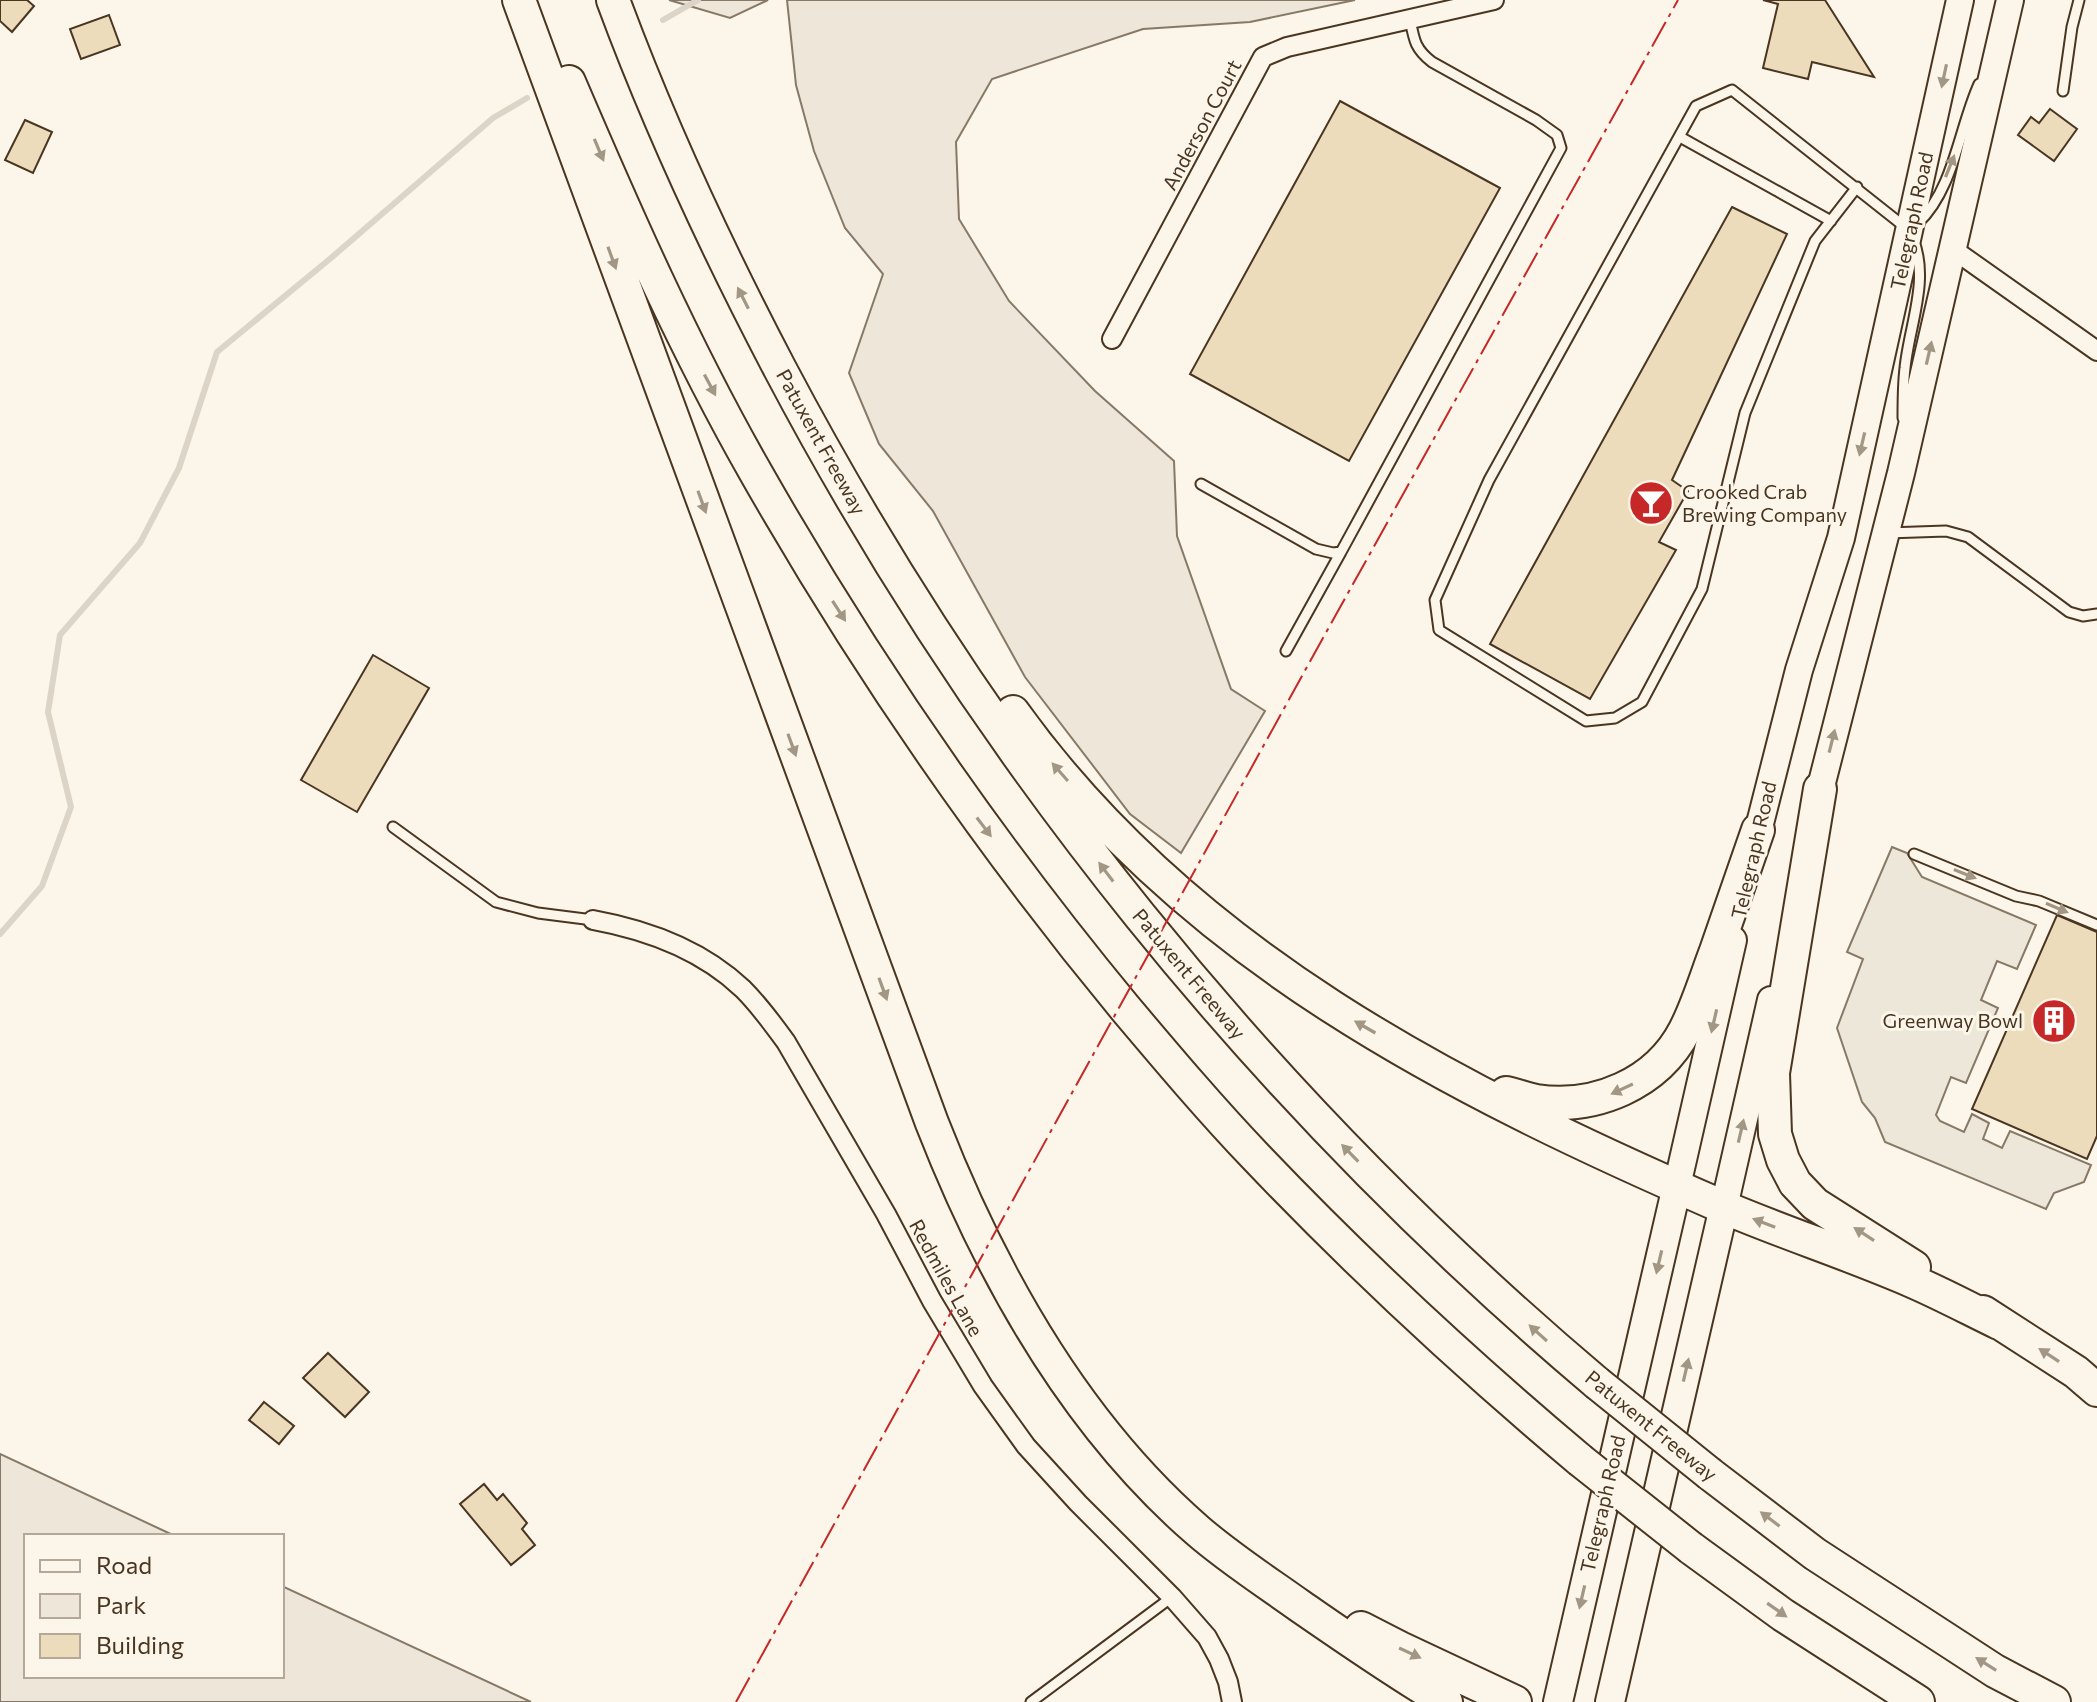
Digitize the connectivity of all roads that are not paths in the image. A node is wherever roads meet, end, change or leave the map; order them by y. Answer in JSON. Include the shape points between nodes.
{"nodes":[{"id":1,"x":519,"y":0,"type":"edge"},
{"id":2,"x":538,"y":0,"type":"edge"},
{"id":3,"x":613,"y":0,"type":"edge"},
{"id":4,"x":1494,"y":0,"type":"edge"},
{"id":5,"x":1960,"y":0,"type":"edge"},
{"id":6,"x":2010,"y":0,"type":"edge"},
{"id":7,"x":2079,"y":0,"type":"edge"},
{"id":8,"x":1410,"y":19,"type":"junction"},
{"id":9,"x":2002,"y":38,"type":"junction"},
{"id":10,"x":2063,"y":91,"type":"dead end"},
{"id":11,"x":1680,"y":137,"type":"junction"},
{"id":12,"x":1857,"y":187,"type":"junction"},
{"id":13,"x":1831,"y":221,"type":"junction"},
{"id":14,"x":1910,"y":231,"type":"junction"},
{"id":15,"x":1954,"y":250,"type":"junction"},
{"id":16,"x":1112,"y":339,"type":"dead end"},
{"id":17,"x":2097,"y":351,"type":"edge"},
{"id":18,"x":815,"y":434,"type":"junction"},
{"id":19,"x":1901,"y":473,"type":"junction"},
{"id":20,"x":1201,"y":484,"type":"dead end"},
{"id":21,"x":1885,"y":533,"type":"junction"},
{"id":22,"x":1341,"y":552,"type":"junction"},
{"id":23,"x":2097,"y":614,"type":"edge"},
{"id":24,"x":1286,"y":651,"type":"dead end"},
{"id":25,"x":1820,"y":789,"type":"junction"},
{"id":26,"x":393,"y":827,"type":"dead end"},
{"id":27,"x":1758,"y":830,"type":"junction"},
{"id":28,"x":1914,"y":854,"type":"dead end"},
{"id":29,"x":593,"y":920,"type":"joint"},
{"id":30,"x":2097,"y":925,"type":"edge"},
{"id":31,"x":1432,"y":1066,"type":"junction"},
{"id":32,"x":1677,"y":1186,"type":"junction"},
{"id":33,"x":1724,"y":1207,"type":"junction"},
{"id":34,"x":1999,"y":1323,"type":"junction"},
{"id":35,"x":2097,"y":1390,"type":"edge"},
{"id":36,"x":1241,"y":1565,"type":"junction"},
{"id":37,"x":1172,"y":1597,"type":"junction"},
{"id":38,"x":1031,"y":1702,"type":"edge"},
{"id":39,"x":1232,"y":1702,"type":"edge"},
{"id":40,"x":1446,"y":1702,"type":"edge"},
{"id":41,"x":1515,"y":1702,"type":"edge"},
{"id":42,"x":1558,"y":1702,"type":"edge"},
{"id":43,"x":1610,"y":1702,"type":"edge"},
{"id":44,"x":1918,"y":1702,"type":"edge"},
{"id":45,"x":2054,"y":1702,"type":"edge"}],
"edges":[{"from":1,"to":36,"type":"highway","one_way":true,"via":[[957,1186],[1019,1309],[1063,1377],[1149,1482]]},
{"from":2,"to":44,"type":"highway","one_way":true,"bridge":true,"via":[[622,205],[754,470],[833,602],[967,804],[1070,941],[1254,1155],[1450,1348],[1691,1548]]},
{"from":18,"to":3,"type":"highway","name":"Patuxent Freeway","one_way":true,"via":[[686,181]]},
{"from":4,"to":8,"type":"street","name":"Anderson Court"},
{"from":5,"to":14,"type":"main road","name":"Telegraph Road","one_way":true},
{"from":6,"to":9,"type":"main road"},
{"from":7,"to":10,"type":"lane"},
{"from":8,"to":16,"type":"street","name":"Anderson Court","via":[[1263,57]]},
{"from":8,"to":22,"type":"lane","via":[[1420,53],[1536,120],[1557,135],[1561,148]]},
{"from":14,"to":9,"type":"lane","one_way":true,"via":[[1936,201],[1973,97]]},
{"from":9,"to":15,"type":"main road"},
{"from":11,"to":12,"type":"lane","via":[[1696,106],[1732,90]]},
{"from":11,"to":13,"type":"lane"},
{"from":11,"to":13,"type":"lane","via":[[1489,480],[1435,600],[1439,630],[1586,721],[1615,718],[1642,702],[1702,589],[1745,413],[1815,241]]},
{"from":12,"to":13,"type":"lane"},
{"from":12,"to":14,"type":"lane"},
{"from":14,"to":19,"type":"lane","via":[[1920,270],[1905,367]]},
{"from":14,"to":27,"type":"main road","name":"Telegraph Road","one_way":true,"via":[[1841,538],[1799,670]]},
{"from":15,"to":17,"type":"street"},
{"from":19,"to":15,"type":"main road","one_way":true},
{"from":31,"to":18,"type":"highway","one_way":true,"via":[[1356,1022],[1217,926],[1098,815],[1035,743]]},
{"from":45,"to":18,"type":"highway","name":"Patuxent Freeway","one_way":true,"bridge":true,"via":[[1995,1671],[1827,1561],[1710,1474],[1545,1340],[1391,1195],[1233,1027],[1017,756],[878,545]]},
{"from":19,"to":21,"type":"main road"},
{"from":20,"to":22,"type":"lane","via":[[1316,549]]},
{"from":21,"to":23,"type":"lane","via":[[1946,531],[1968,537],[2069,612]]},
{"from":25,"to":21,"type":"main road","one_way":true},
{"from":22,"to":24,"type":"lane"},
{"from":33,"to":25,"type":"main road","one_way":true},
{"from":34,"to":25,"type":"highway","one_way":true,"via":[[1815,1204],[1783,1160],[1775,1134],[1773,1073]]},
{"from":26,"to":29,"type":"lane","via":[[496,902]]},
{"from":27,"to":31,"type":"highway","one_way":true,"via":[[1685,1031],[1668,1056],[1641,1080],[1587,1101],[1561,1103],[1534,1101]]},
{"from":27,"to":32,"type":"main road","name":"Telegraph Road","one_way":true},
{"from":28,"to":30,"type":"lane","one_way":true},
{"from":29,"to":37,"type":"street","name":"Redmiles Lane","via":[[649,933],[696,955],[743,989],[786,1042],[983,1386],[1026,1446]]},
{"from":31,"to":32,"type":"highway"},
{"from":32,"to":33,"type":"highway"},
{"from":32,"to":42,"type":"main road","name":"Telegraph Road","one_way":true},
{"from":34,"to":33,"type":"highway","one_way":true,"via":[[1913,1281]]},
{"from":43,"to":33,"type":"main road","one_way":true},
{"from":35,"to":34,"type":"highway","one_way":true},
{"from":36,"to":40,"type":"highway"},
{"from":36,"to":41,"type":"highway","one_way":true},
{"from":37,"to":38,"type":"lane"},
{"from":37,"to":39,"type":"street","name":"Redmiles Lane","via":[[1207,1637]]}]}
